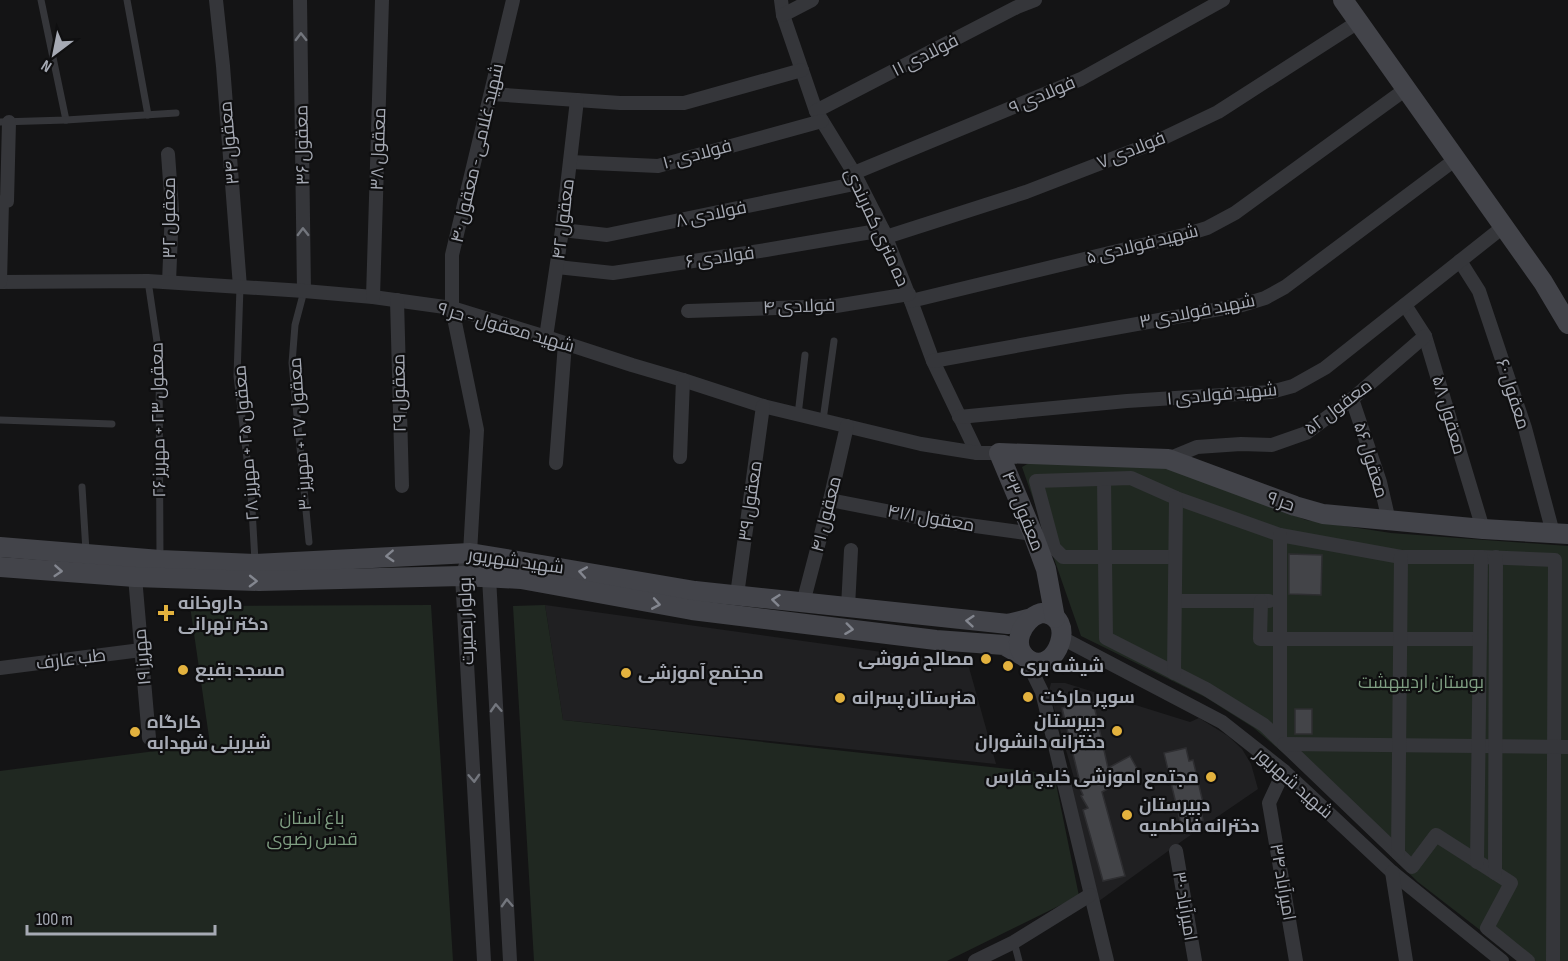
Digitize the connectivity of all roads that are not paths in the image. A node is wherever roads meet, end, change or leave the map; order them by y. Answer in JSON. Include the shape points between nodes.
{"nodes":[{"id":1,"x":41,"y":0,"type":"edge"},
{"id":2,"x":127,"y":0,"type":"edge"},
{"id":3,"x":216,"y":0,"type":"edge"},
{"id":4,"x":300,"y":0,"type":"edge"},
{"id":5,"x":382,"y":0,"type":"edge"},
{"id":6,"x":513,"y":0,"type":"edge"},
{"id":7,"x":781,"y":0,"type":"edge"},
{"id":8,"x":812,"y":0,"type":"edge"},
{"id":9,"x":1035,"y":0,"type":"edge"},
{"id":10,"x":1223,"y":0,"type":"edge"},
{"id":11,"x":1343,"y":0,"type":"edge"},
{"id":12,"x":783,"y":15,"type":"junction"},
{"id":13,"x":1358,"y":22,"type":"junction"},
{"id":14,"x":802,"y":70,"type":"junction"},
{"id":15,"x":1406,"y":89,"type":"junction"},
{"id":16,"x":491,"y":94,"type":"junction"},
{"id":17,"x":577,"y":100,"type":"junction"},
{"id":18,"x":176,"y":113,"type":"dead end"},
{"id":19,"x":148,"y":115,"type":"junction"},
{"id":20,"x":819,"y":116,"type":"junction"},
{"id":21,"x":66,"y":120,"type":"junction"},
{"id":22,"x":4,"y":122,"type":"edge"},
{"id":23,"x":168,"y":154,"type":"dead end"},
{"id":24,"x":1456,"y":159,"type":"junction"},
{"id":25,"x":570,"y":162,"type":"junction"},
{"id":26,"x":856,"y":178,"type":"junction"},
{"id":27,"x":1503,"y":227,"type":"junction"},
{"id":28,"x":562,"y":230,"type":"junction"},
{"id":29,"x":884,"y":234,"type":"junction"},
{"id":30,"x":1460,"y":261,"type":"junction"},
{"id":31,"x":557,"y":267,"type":"junction"},
{"id":32,"x":148,"y":281,"type":"junction"},
{"id":33,"x":0,"y":282,"type":"edge"},
{"id":34,"x":169,"y":282,"type":"junction"},
{"id":35,"x":240,"y":287,"type":"junction"},
{"id":36,"x":304,"y":291,"type":"junction"},
{"id":37,"x":373,"y":297,"type":"junction"},
{"id":38,"x":910,"y":298,"type":"junction"},
{"id":39,"x":397,"y":300,"type":"junction"},
{"id":40,"x":1405,"y":305,"type":"junction"},
{"id":41,"x":452,"y":308,"type":"junction"},
{"id":42,"x":688,"y":310,"type":"dead end"},
{"id":43,"x":1568,"y":324,"type":"edge"},
{"id":44,"x":1425,"y":336,"type":"junction"},
{"id":45,"x":546,"y":337,"type":"junction"},
{"id":46,"x":834,"y":341,"type":"dead end"},
{"id":47,"x":565,"y":343,"type":"junction"},
{"id":48,"x":805,"y":355,"type":"dead end"},
{"id":49,"x":933,"y":361,"type":"junction"},
{"id":50,"x":683,"y":380,"type":"junction"},
{"id":51,"x":1352,"y":399,"type":"junction"},
{"id":52,"x":763,"y":406,"type":"junction"},
{"id":53,"x":798,"y":415,"type":"junction"},
{"id":54,"x":959,"y":417,"type":"junction"},
{"id":55,"x":0,"y":420,"type":"edge"},
{"id":56,"x":823,"y":420,"type":"junction"},
{"id":57,"x":112,"y":424,"type":"dead end"},
{"id":58,"x":847,"y":426,"type":"junction"},
{"id":59,"x":977,"y":453,"type":"junction"},
{"id":60,"x":999,"y":453,"type":"junction"},
{"id":61,"x":680,"y":457,"type":"dead end"},
{"id":62,"x":1168,"y":459,"type":"junction"},
{"id":63,"x":556,"y":463,"type":"dead end"},
{"id":64,"x":1104,"y":479,"type":"junction"},
{"id":65,"x":402,"y":486,"type":"dead end"},
{"id":66,"x":82,"y":487,"type":"dead end"},
{"id":67,"x":1176,"y":498,"type":"junction"},
{"id":68,"x":830,"y":500,"type":"junction"},
{"id":69,"x":1389,"y":521,"type":"junction"},
{"id":70,"x":1483,"y":529,"type":"junction"},
{"id":71,"x":1561,"y":533,"type":"edge"},
{"id":72,"x":1033,"y":534,"type":"junction"},
{"id":73,"x":1280,"y":535,"type":"junction"},
{"id":74,"x":309,"y":542,"type":"dead end"},
{"id":75,"x":0,"y":547,"type":"edge"},
{"id":76,"x":851,"y":550,"type":"dead end"},
{"id":77,"x":470,"y":553,"type":"junction"},
{"id":78,"x":86,"y":554,"type":"junction"},
{"id":79,"x":1105,"y":557,"type":"junction"},
{"id":80,"x":1175,"y":557,"type":"junction"},
{"id":81,"x":1401,"y":557,"type":"junction"},
{"id":82,"x":1481,"y":557,"type":"junction"},
{"id":83,"x":1496,"y":557,"type":"junction"},
{"id":84,"x":160,"y":560,"type":"junction"},
{"id":85,"x":255,"y":564,"type":"junction"},
{"id":86,"x":0,"y":567,"type":"edge"},
{"id":87,"x":1046,"y":569,"type":"junction"},
{"id":88,"x":462,"y":576,"type":"junction"},
{"id":89,"x":135,"y":577,"type":"junction"},
{"id":90,"x":489,"y":577,"type":"junction"},
{"id":91,"x":737,"y":595,"type":"junction"},
{"id":92,"x":1175,"y":601,"type":"junction"},
{"id":93,"x":1261,"y":601,"type":"junction"},
{"id":94,"x":1280,"y":601,"type":"junction"},
{"id":95,"x":803,"y":603,"type":"junction"},
{"id":96,"x":848,"y":608,"type":"junction"},
{"id":97,"x":1031,"y":617,"type":"junction"},
{"id":98,"x":1056,"y":618,"type":"junction"},
{"id":99,"x":1062,"y":638,"type":"junction"},
{"id":100,"x":1280,"y":639,"type":"junction"},
{"id":101,"x":1400,"y":639,"type":"junction"},
{"id":102,"x":1480,"y":639,"type":"junction"},
{"id":103,"x":141,"y":650,"type":"junction"},
{"id":104,"x":1025,"y":657,"type":"junction"},
{"id":105,"x":1047,"y":660,"type":"junction"},
{"id":106,"x":0,"y":668,"type":"edge"},
{"id":107,"x":1174,"y":673,"type":"junction"},
{"id":108,"x":1042,"y":692,"type":"junction"},
{"id":109,"x":149,"y":738,"type":"dead end"},
{"id":110,"x":1282,"y":742,"type":"junction"},
{"id":111,"x":1399,"y":746,"type":"junction"},
{"id":112,"x":1478,"y":746,"type":"junction"},
{"id":113,"x":1495,"y":746,"type":"junction"},
{"id":114,"x":1561,"y":747,"type":"edge"},
{"id":115,"x":1284,"y":771,"type":"junction"},
{"id":116,"x":1176,"y":851,"type":"dead end"},
{"id":117,"x":1398,"y":853,"type":"junction"},
{"id":118,"x":1477,"y":862,"type":"junction"},
{"id":119,"x":1392,"y":872,"type":"junction"},
{"id":120,"x":1495,"y":873,"type":"junction"},
{"id":121,"x":1090,"y":895,"type":"junction"},
{"id":122,"x":1553,"y":907,"type":"junction"},
{"id":123,"x":1568,"y":907,"type":"edge"},
{"id":124,"x":1014,"y":942,"type":"junction"},
{"id":125,"x":484,"y":961,"type":"edge"},
{"id":126,"x":510,"y":961,"type":"edge"},
{"id":127,"x":975,"y":961,"type":"edge"},
{"id":128,"x":1019,"y":961,"type":"edge"},
{"id":129,"x":1107,"y":961,"type":"edge"},
{"id":130,"x":1195,"y":961,"type":"edge"},
{"id":131,"x":1296,"y":961,"type":"edge"},
{"id":132,"x":1406,"y":961,"type":"edge"},
{"id":133,"x":1502,"y":961,"type":"edge"},
{"id":134,"x":1528,"y":961,"type":"edge"},
{"id":135,"x":1553,"y":961,"type":"edge"}],
"edges":[{"from":1,"to":21,"type":"lane"},
{"from":2,"to":19,"type":"lane"},
{"from":3,"to":35,"type":"street","name":"معقول ۳۴"},
{"from":36,"to":4,"type":"street","name":"معقول ۳۶","one_way":true},
{"from":5,"to":37,"type":"street","name":"معقول ۳۸"},
{"from":6,"to":16,"type":"street","name":"شهید غلامی - معقول ۴۰"},
{"from":7,"to":12,"type":"street","name":"ده متری کمربندی"},
{"from":8,"to":12,"type":"street"},
{"from":9,"to":20,"type":"street","name":"فولادی ۱۱"},
{"from":10,"to":26,"type":"street","name":"فولادی ۹","via":[[1081,79]]},
{"from":11,"to":13,"type":"street"},
{"from":12,"to":14,"type":"street","name":"ده متری کمربندی"},
{"from":13,"to":15,"type":"street"},
{"from":13,"to":29,"type":"street","name":"فولادی ۷","via":[[1218,112],[1153,142],[1026,192]]},
{"from":14,"to":17,"type":"street","via":[[684,103]]},
{"from":14,"to":20,"type":"street","name":"ده متری کمربندی"},
{"from":15,"to":24,"type":"street"},
{"from":15,"to":38,"type":"street","name":"شهید فولادی ۵","via":[[1235,213],[1207,228]]},
{"from":16,"to":17,"type":"street"},
{"from":16,"to":41,"type":"street","name":"شهید غلامی - معقول ۴۰","via":[[452,255]]},
{"from":17,"to":25,"type":"street","name":"معقول ۴۲"},
{"from":18,"to":19,"type":"lane"},
{"from":19,"to":21,"type":"lane"},
{"from":20,"to":25,"type":"street","name":"فولادی ۱۰","via":[[658,166]]},
{"from":20,"to":26,"type":"street","name":"ده متری کمربندی"},
{"from":21,"to":22,"type":"lane"},
{"from":22,"to":33,"type":"street","via":[[7,201],[2,202]]},
{"from":23,"to":34,"type":"street","name":"معقول ۳۲","via":[[172,209]]},
{"from":24,"to":27,"type":"street"},
{"from":24,"to":49,"type":"street","name":"شهید فولادی ۳","via":[[1265,298]]},
{"from":25,"to":28,"type":"street","name":"معقول ۴۲"},
{"from":26,"to":28,"type":"street","name":"فولادی ۸","via":[[607,235]]},
{"from":26,"to":29,"type":"street","name":"ده متری کمربندی"},
{"from":27,"to":30,"type":"street","name":"شهید فولادی ۱"},
{"from":27,"to":43,"type":"street"},
{"from":28,"to":31,"type":"street","name":"معقول ۴۲"},
{"from":29,"to":31,"type":"street","name":"فولادی ۶","via":[[613,273]]},
{"from":29,"to":38,"type":"street","name":"ده متری کمربندی"},
{"from":30,"to":40,"type":"street","name":"شهید فولادی ۱"},
{"from":30,"to":71,"type":"street","name":"معقول ۶۰","via":[[1479,291]]},
{"from":31,"to":45,"type":"street","name":"معقول ۴۲"},
{"from":32,"to":33,"type":"street","name":"شهید معقول - حر ۹"},
{"from":32,"to":34,"type":"street","name":"شهید معقول - حر ۹"},
{"from":32,"to":84,"type":"lane","name":"معقول ۲۳ + مهریز ۲۶","via":[[159,355]]},
{"from":34,"to":35,"type":"street","name":"شهید معقول - حر ۹"},
{"from":35,"to":36,"type":"street","name":"شهید معقول - حر ۹"},
{"from":35,"to":85,"type":"lane","name":"معقول ۲۵ + مهریز ۲۸","via":[[237,376]]},
{"from":36,"to":37,"type":"street","name":"شهید معقول - حر ۹"},
{"from":36,"to":74,"type":"lane","name":"معقول ۲۷ + مهریز ۳۰","via":[[295,325],[292,363]]},
{"from":37,"to":39,"type":"street","name":"شهید معقول - حر ۹"},
{"from":38,"to":42,"type":"street","name":"فولادی ۴","via":[[836,306]]},
{"from":38,"to":49,"type":"street","name":"ده متری کمربندی"},
{"from":39,"to":41,"type":"street","name":"شهید معقول - حر ۹"},
{"from":39,"to":65,"type":"street","name":"معقول ۲۹"},
{"from":40,"to":44,"type":"street","name":"معقول ۵۸"},
{"from":40,"to":54,"type":"street","name":"شهید فولادی ۱","via":[[1325,368],[1293,386],[1271,392]]},
{"from":41,"to":45,"type":"street","name":"شهید معقول - حر ۹"},
{"from":41,"to":77,"type":"street","name":"شهید غلامی - معقول ۴۰","via":[[477,430]]},
{"from":44,"to":51,"type":"street","name":"معقول ۵۲"},
{"from":44,"to":70,"type":"street","name":"معقول ۵۸"},
{"from":45,"to":47,"type":"street","name":"شهید معقول - حر ۹"},
{"from":46,"to":56,"type":"lane"},
{"from":47,"to":50,"type":"street","name":"شهید معقول - حر ۹"},
{"from":47,"to":63,"type":"street"},
{"from":48,"to":53,"type":"lane"},
{"from":49,"to":54,"type":"street","name":"ده متری کمربندی"},
{"from":50,"to":52,"type":"street","name":"شهید معقول - حر ۹"},
{"from":50,"to":61,"type":"street"},
{"from":51,"to":62,"type":"street","name":"معقول ۵۲","via":[[1306,433],[1272,445],[1197,447]]},
{"from":51,"to":69,"type":"street","name":"معقول ۵۶"},
{"from":52,"to":53,"type":"street","name":"شهید معقول - حر ۹"},
{"from":52,"to":91,"type":"street","name":"معقول ۳۹"},
{"from":53,"to":56,"type":"street","name":"شهید معقول - حر ۹"},
{"from":54,"to":59,"type":"street","name":"ده متری کمربندی"},
{"from":55,"to":57,"type":"lane"},
{"from":56,"to":58,"type":"street","name":"شهید معقول - حر ۹"},
{"from":58,"to":59,"type":"street","name":"شهید معقول - حر ۹"},
{"from":58,"to":68,"type":"street","name":"معقول ۴۱"},
{"from":59,"to":60,"type":"street","name":"شهید معقول - حر ۹"},
{"from":60,"to":62,"type":"street","name":"حر ۹"},
{"from":60,"to":72,"type":"street","name":"معقول ۴۳"},
{"from":62,"to":69,"type":"street","name":"حر ۹","via":[[1323,514]]},
{"from":64,"to":67,"type":"street","via":[[1131,478]]},
{"from":64,"to":79,"type":"street"},
{"from":64,"to":79,"type":"street","via":[[1036,481],[1054,548],[1063,557]]},
{"from":66,"to":78,"type":"lane"},
{"from":67,"to":73,"type":"street"},
{"from":67,"to":80,"type":"street"},
{"from":68,"to":72,"type":"street","name":"معقول ۴۱/۱"},
{"from":68,"to":95,"type":"street","name":"معقول ۴۱"},
{"from":69,"to":70,"type":"street","name":"حر ۹"},
{"from":70,"to":71,"type":"street","name":"حر ۹"},
{"from":72,"to":87,"type":"street","name":"معقول ۴۳"},
{"from":73,"to":81,"type":"street"},
{"from":73,"to":94,"type":"street"},
{"from":75,"to":78,"type":"street","name":"شهید شهریور"},
{"from":76,"to":96,"type":"street"},
{"from":77,"to":85,"type":"street","name":"شهید شهریور","one_way":true},
{"from":77,"to":88,"type":"street","name":"بولوار بصیرت"},
{"from":77,"to":90,"type":"street","name":"بولوار بصیرت"},
{"from":91,"to":77,"type":"street","name":"شهید شهریور","one_way":true},
{"from":78,"to":84,"type":"street","name":"شهید شهریور"},
{"from":79,"to":80,"type":"street"},
{"from":79,"to":107,"type":"street","via":[[1106,638]]},
{"from":80,"to":92,"type":"street"},
{"from":81,"to":82,"type":"street"},
{"from":81,"to":101,"type":"street"},
{"from":82,"to":83,"type":"street"},
{"from":82,"to":102,"type":"street"},
{"from":83,"to":113,"type":"street"},
{"from":83,"to":114,"type":"street","via":[[1555,560]]},
{"from":84,"to":85,"type":"street","name":"شهید شهریور"},
{"from":86,"to":89,"type":"street","name":"شهید شهریور","one_way":true},
{"from":87,"to":97,"type":"street","name":"معقول ۴۳"},
{"from":87,"to":98,"type":"street","name":"معقول ۴۳"},
{"from":89,"to":88,"type":"street","name":"شهید شهریور","one_way":true,"via":[[260,581]]},
{"from":88,"to":90,"type":"street","name":"شهید شهریور"},
{"from":88,"to":125,"type":"street","name":"بولوار بصیرت","one_way":true},
{"from":89,"to":103,"type":"street","name":"مهریز ۱۹"},
{"from":90,"to":104,"type":"street","name":"شهید شهریور","one_way":true,"via":[[522,579],[692,610],[1004,645]]},
{"from":126,"to":90,"type":"street","name":"بولوار بصیرت","one_way":true},
{"from":95,"to":91,"type":"street","name":"شهید شهریور","one_way":true},
{"from":92,"to":93,"type":"street"},
{"from":92,"to":107,"type":"street"},
{"from":93,"to":94,"type":"street"},
{"from":93,"to":100,"type":"street","via":[[1260,639]]},
{"from":94,"to":100,"type":"street"},
{"from":95,"to":96,"type":"street","name":"شهید شهریور"},
{"from":97,"to":96,"type":"street","name":"شهید شهریور","one_way":true,"via":[[1008,624]]},
{"from":97,"to":98,"type":"street","via":[[1049,613]]},
{"from":97,"to":104,"type":"street","via":[[1019,637]]},
{"from":98,"to":99,"type":"street"},
{"from":99,"to":105,"type":"street"},
{"from":99,"to":115,"type":"street","name":"شهید شهریور","via":[[1222,722]]},
{"from":100,"to":101,"type":"street"},
{"from":100,"to":110,"type":"street"},
{"from":101,"to":102,"type":"street"},
{"from":101,"to":111,"type":"street"},
{"from":102,"to":112,"type":"street"},
{"from":103,"to":106,"type":"street","name":"طب عارف"},
{"from":103,"to":109,"type":"street","name":"مهریز ۱۹"},
{"from":104,"to":105,"type":"street","via":[[1032,662]]},
{"from":104,"to":108,"type":"street"},
{"from":105,"to":108,"type":"street"},
{"from":107,"to":110,"type":"street","via":[[1264,725]]},
{"from":108,"to":121,"type":"street"},
{"from":110,"to":111,"type":"street"},
{"from":110,"to":117,"type":"street"},
{"from":111,"to":112,"type":"street"},
{"from":111,"to":117,"type":"street"},
{"from":112,"to":113,"type":"street"},
{"from":112,"to":118,"type":"street"},
{"from":113,"to":114,"type":"street"},
{"from":113,"to":120,"type":"street"},
{"from":114,"to":122,"type":"street"},
{"from":115,"to":119,"type":"street","name":"شهید شهریور"},
{"from":115,"to":131,"type":"street","name":"امیرآباد ۳۴","via":[[1269,803]]},
{"from":116,"to":130,"type":"street","name":"امیرآباد ۳۰"},
{"from":117,"to":118,"type":"street","via":[[1412,867],[1436,836]]},
{"from":118,"to":120,"type":"street"},
{"from":119,"to":132,"type":"street"},
{"from":119,"to":133,"type":"street","name":"شهید شهریور"},
{"from":120,"to":134,"type":"street","via":[[1510,883],[1486,928]]},
{"from":121,"to":124,"type":"street"},
{"from":121,"to":129,"type":"street"},
{"from":122,"to":123,"type":"street"},
{"from":122,"to":135,"type":"street"},
{"from":124,"to":127,"type":"street"},
{"from":124,"to":128,"type":"lane"}]}
